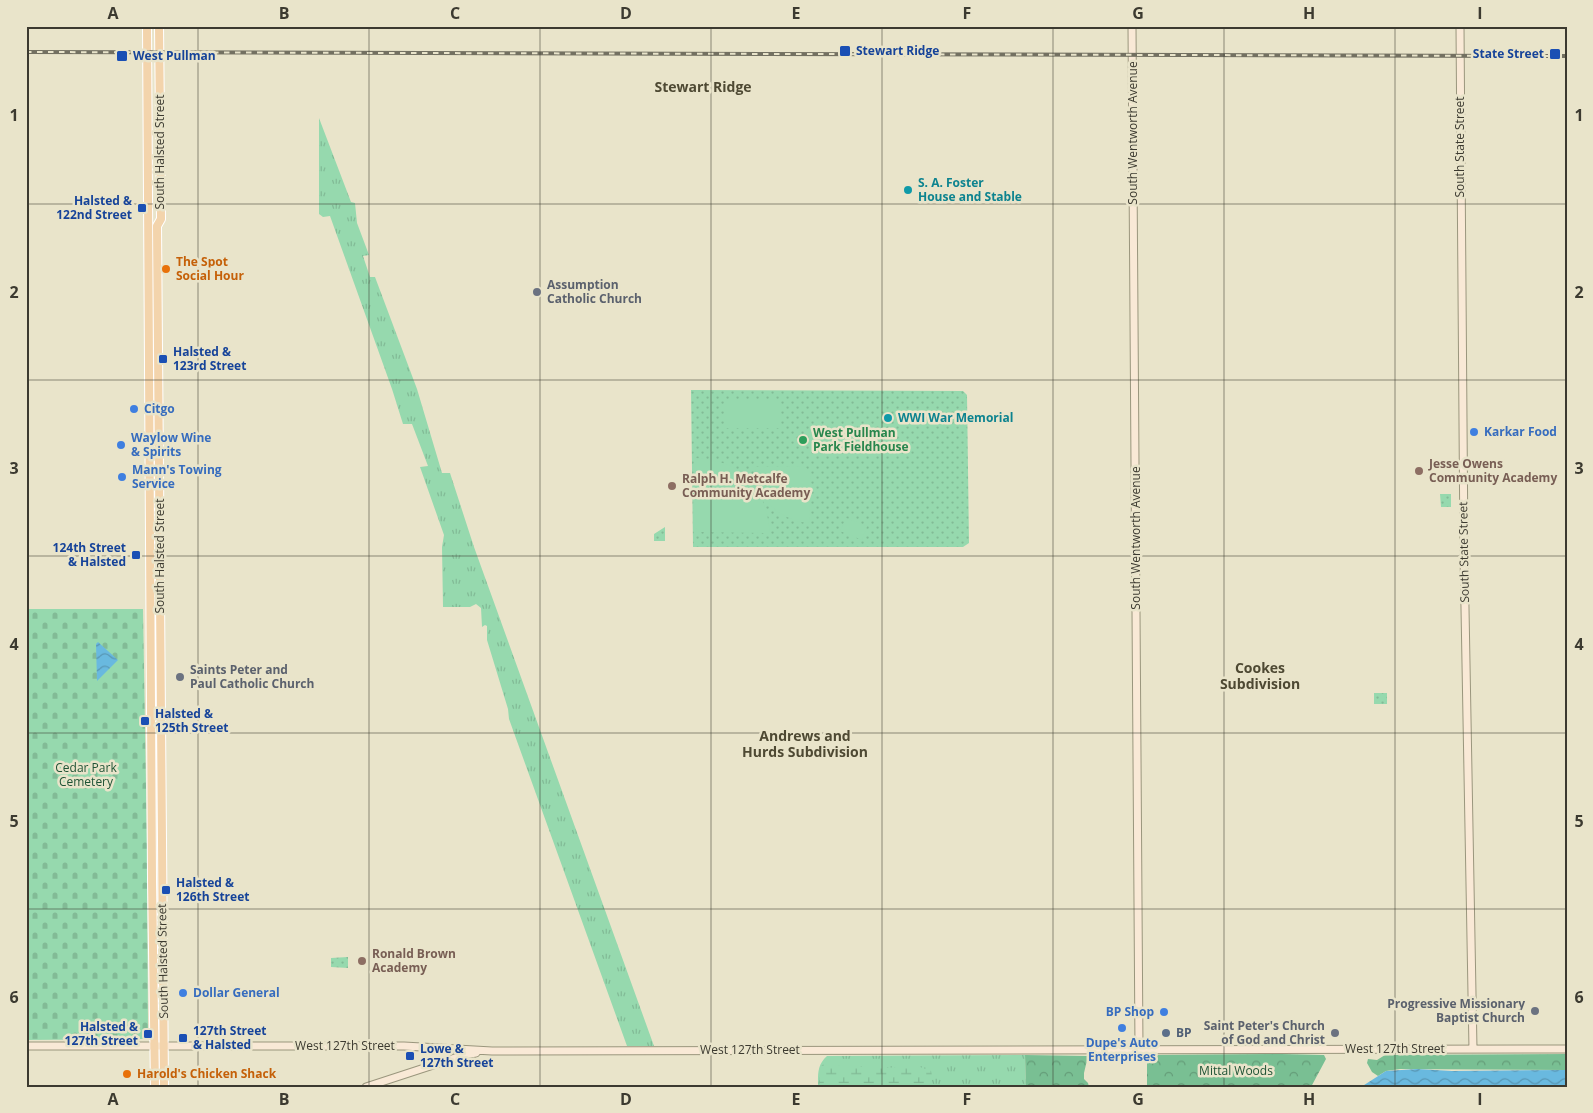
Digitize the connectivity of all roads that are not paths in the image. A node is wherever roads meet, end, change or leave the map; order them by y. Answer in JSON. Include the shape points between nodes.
{"nodes":[{"id":1,"x":148,"y":26,"type":"edge"},
{"id":2,"x":160,"y":26,"type":"edge"},
{"id":3,"x":1132,"y":26,"type":"edge"},
{"id":4,"x":1460,"y":26,"type":"edge"},
{"id":5,"x":26,"y":1046,"type":"edge"},
{"id":6,"x":155,"y":1046,"type":"junction"},
{"id":7,"x":164,"y":1046,"type":"junction"},
{"id":8,"x":1473,"y":1048,"type":"junction"},
{"id":9,"x":1139,"y":1049,"type":"junction"},
{"id":10,"x":1567,"y":1049,"type":"edge"},
{"id":11,"x":485,"y":1051,"type":"junction"},
{"id":12,"x":155,"y":1087,"type":"edge"},
{"id":13,"x":164,"y":1087,"type":"edge"},
{"id":14,"x":366,"y":1087,"type":"edge"}],
"edges":[{"from":1,"to":6,"type":"main road","name":"South Halsted Street"},
{"from":2,"to":7,"type":"main road","name":"South Halsted Street","via":[[161,219],[157,232]]},
{"from":3,"to":9,"type":"street","name":"South Wentworth Avenue"},
{"from":4,"to":8,"type":"street","name":"South State Street","via":[[1464,553]]},
{"from":5,"to":6,"type":"street","name":"West 127th Street"},
{"from":6,"to":7,"type":"street","name":"West 127th Street"},
{"from":6,"to":12,"type":"main road","name":"South Halsted Street"},
{"from":7,"to":11,"type":"street","name":"West 127th Street","via":[[404,1046]]},
{"from":7,"to":13,"type":"main road","name":"South Halsted Street"},
{"from":8,"to":9,"type":"street","name":"West 127th Street"},
{"from":8,"to":10,"type":"street","name":"West 127th Street"},
{"from":9,"to":11,"type":"street","name":"West 127th Street"},
{"from":11,"to":14,"type":"street"}]}
